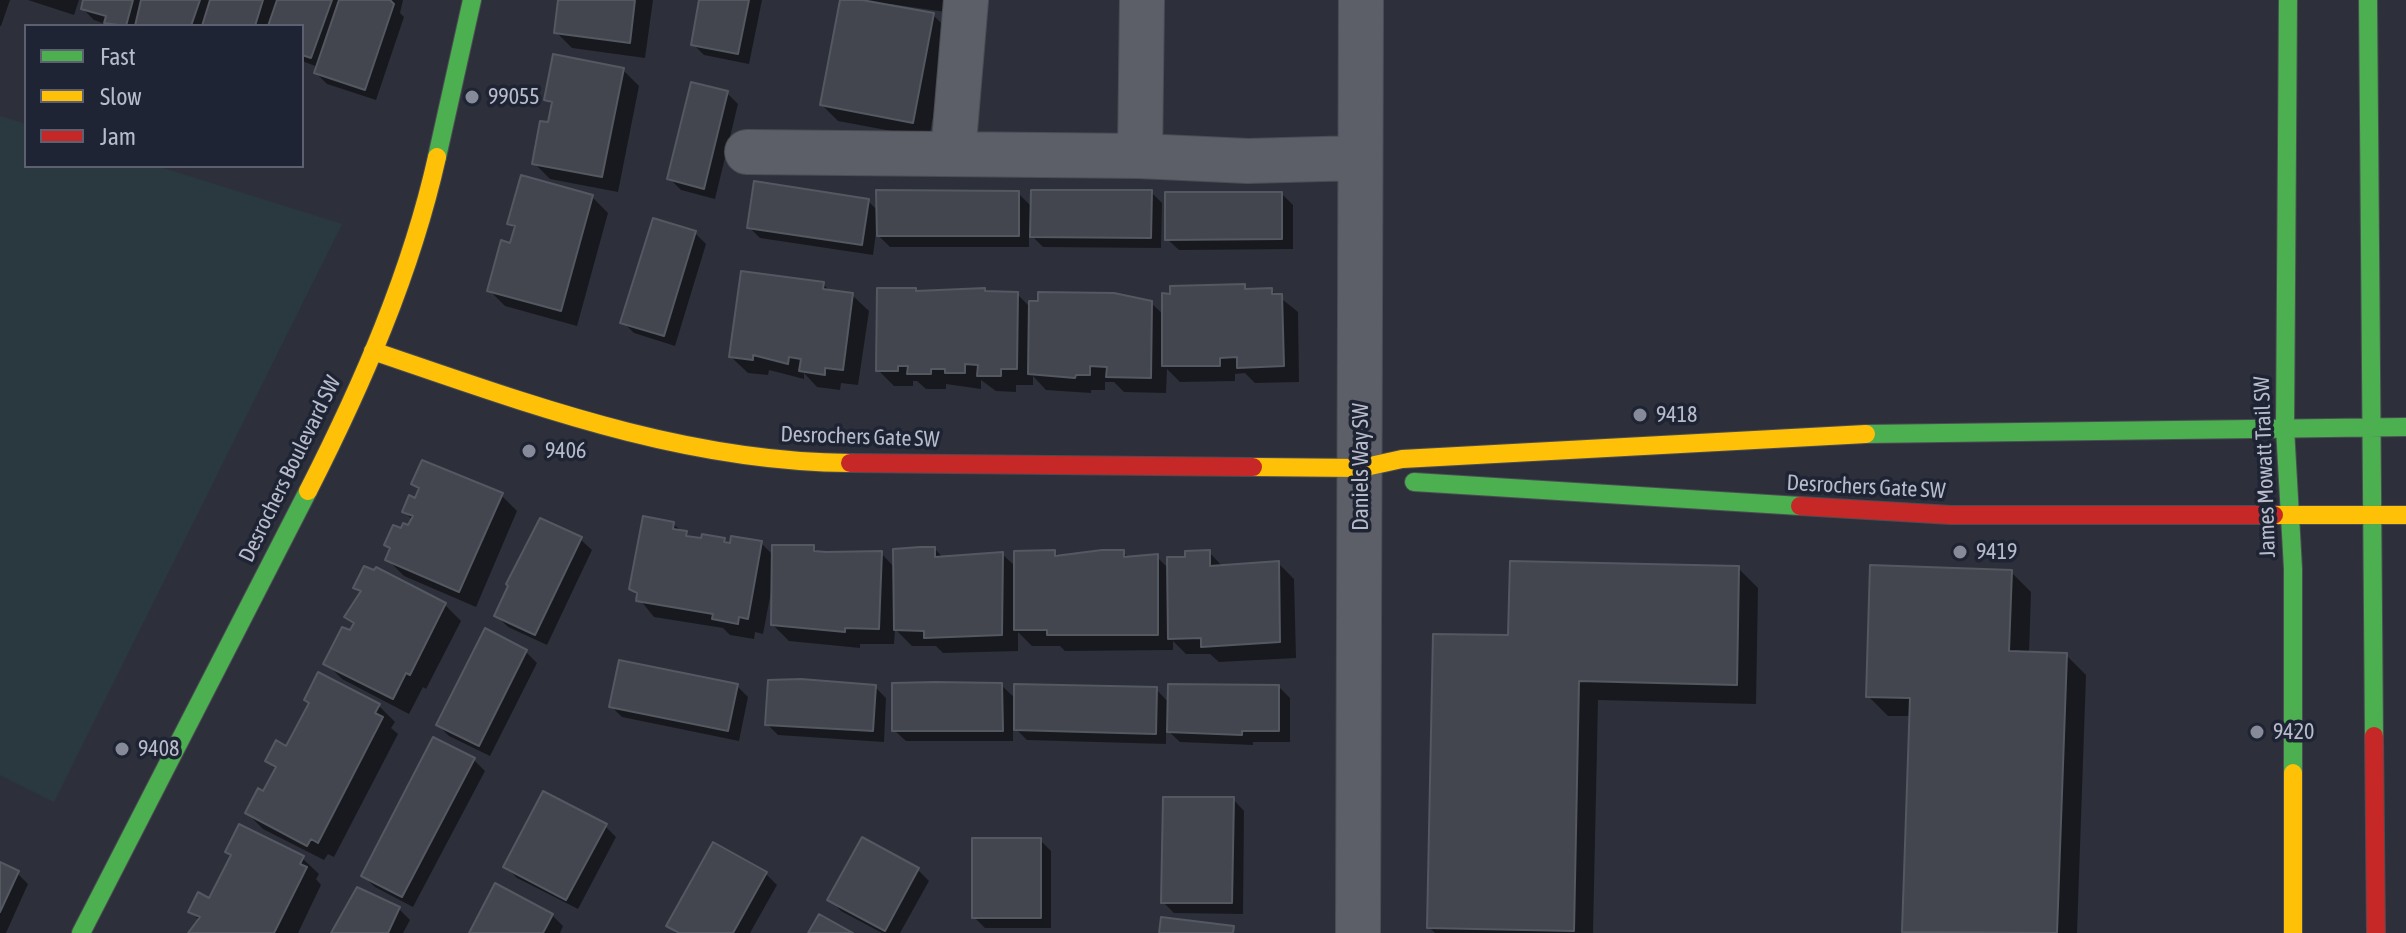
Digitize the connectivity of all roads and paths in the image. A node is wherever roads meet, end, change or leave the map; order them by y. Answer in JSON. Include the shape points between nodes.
{"nodes":[{"id":1,"x":472,"y":0,"type":"edge"},
{"id":2,"x":966,"y":0,"type":"edge"},
{"id":3,"x":1142,"y":0,"type":"edge"},
{"id":4,"x":1361,"y":0,"type":"edge"},
{"id":5,"x":2288,"y":0,"type":"edge"},
{"id":6,"x":2368,"y":0,"type":"edge"},
{"id":7,"x":747,"y":152,"type":"dead end"},
{"id":8,"x":953,"y":154,"type":"junction"},
{"id":9,"x":1140,"y":156,"type":"junction"},
{"id":10,"x":1359,"y":158,"type":"junction"},
{"id":11,"x":373,"y":351,"type":"junction"},
{"id":12,"x":2370,"y":427,"type":"junction"},
{"id":13,"x":2406,"y":427,"type":"edge"},
{"id":14,"x":2285,"y":428,"type":"junction"},
{"id":15,"x":1361,"y":468,"type":"junction"},
{"id":16,"x":2287,"y":515,"type":"junction"},
{"id":17,"x":2371,"y":515,"type":"junction"},
{"id":18,"x":2406,"y":515,"type":"edge"},
{"id":19,"x":81,"y":933,"type":"edge"},
{"id":20,"x":1358,"y":933,"type":"edge"},
{"id":21,"x":2293,"y":933,"type":"edge"},
{"id":22,"x":2376,"y":933,"type":"edge"}],
"edges":[{"from":1,"to":11,"type":"street","name":"Desrochers Boulevard SW","via":[[423,218]]},
{"from":2,"to":8,"type":"street"},
{"from":3,"to":9,"type":"street"},
{"from":4,"to":10,"type":"street","name":"Daniels Way SW"},
{"from":5,"to":14,"type":"street","name":"James Mowatt Trail SW"},
{"from":6,"to":12,"type":"street"},
{"from":7,"to":8,"type":"street"},
{"from":8,"to":9,"type":"street"},
{"from":9,"to":10,"type":"street","via":[[1248,161]]},
{"from":10,"to":15,"type":"street","name":"Daniels Way SW"},
{"from":11,"to":15,"type":"street","name":"Desrochers Gate SW","via":[[584,422],[747,456],[837,463]]},
{"from":11,"to":19,"type":"street","name":"Desrochers Boulevard SW","via":[[326,456]]},
{"from":12,"to":13,"type":"street","name":"Desrochers Gate SW"},
{"from":12,"to":14,"type":"street","name":"Desrochers Gate SW"},
{"from":12,"to":17,"type":"street"},
{"from":14,"to":15,"type":"street","name":"Desrochers Gate SW","via":[[1903,431],[1402,459]]},
{"from":14,"to":16,"type":"street","name":"James Mowatt Trail SW"},
{"from":15,"to":16,"type":"street","name":"Desrochers Gate SW","via":[[1403,481],[1936,515]]},
{"from":15,"to":20,"type":"street","name":"Daniels Way SW"},
{"from":16,"to":17,"type":"street","name":"Desrochers Gate SW"},
{"from":16,"to":21,"type":"street","name":"James Mowatt Trail SW","via":[[2293,569]]},
{"from":17,"to":18,"type":"street","name":"Desrochers Gate SW"},
{"from":17,"to":22,"type":"street"}]}
